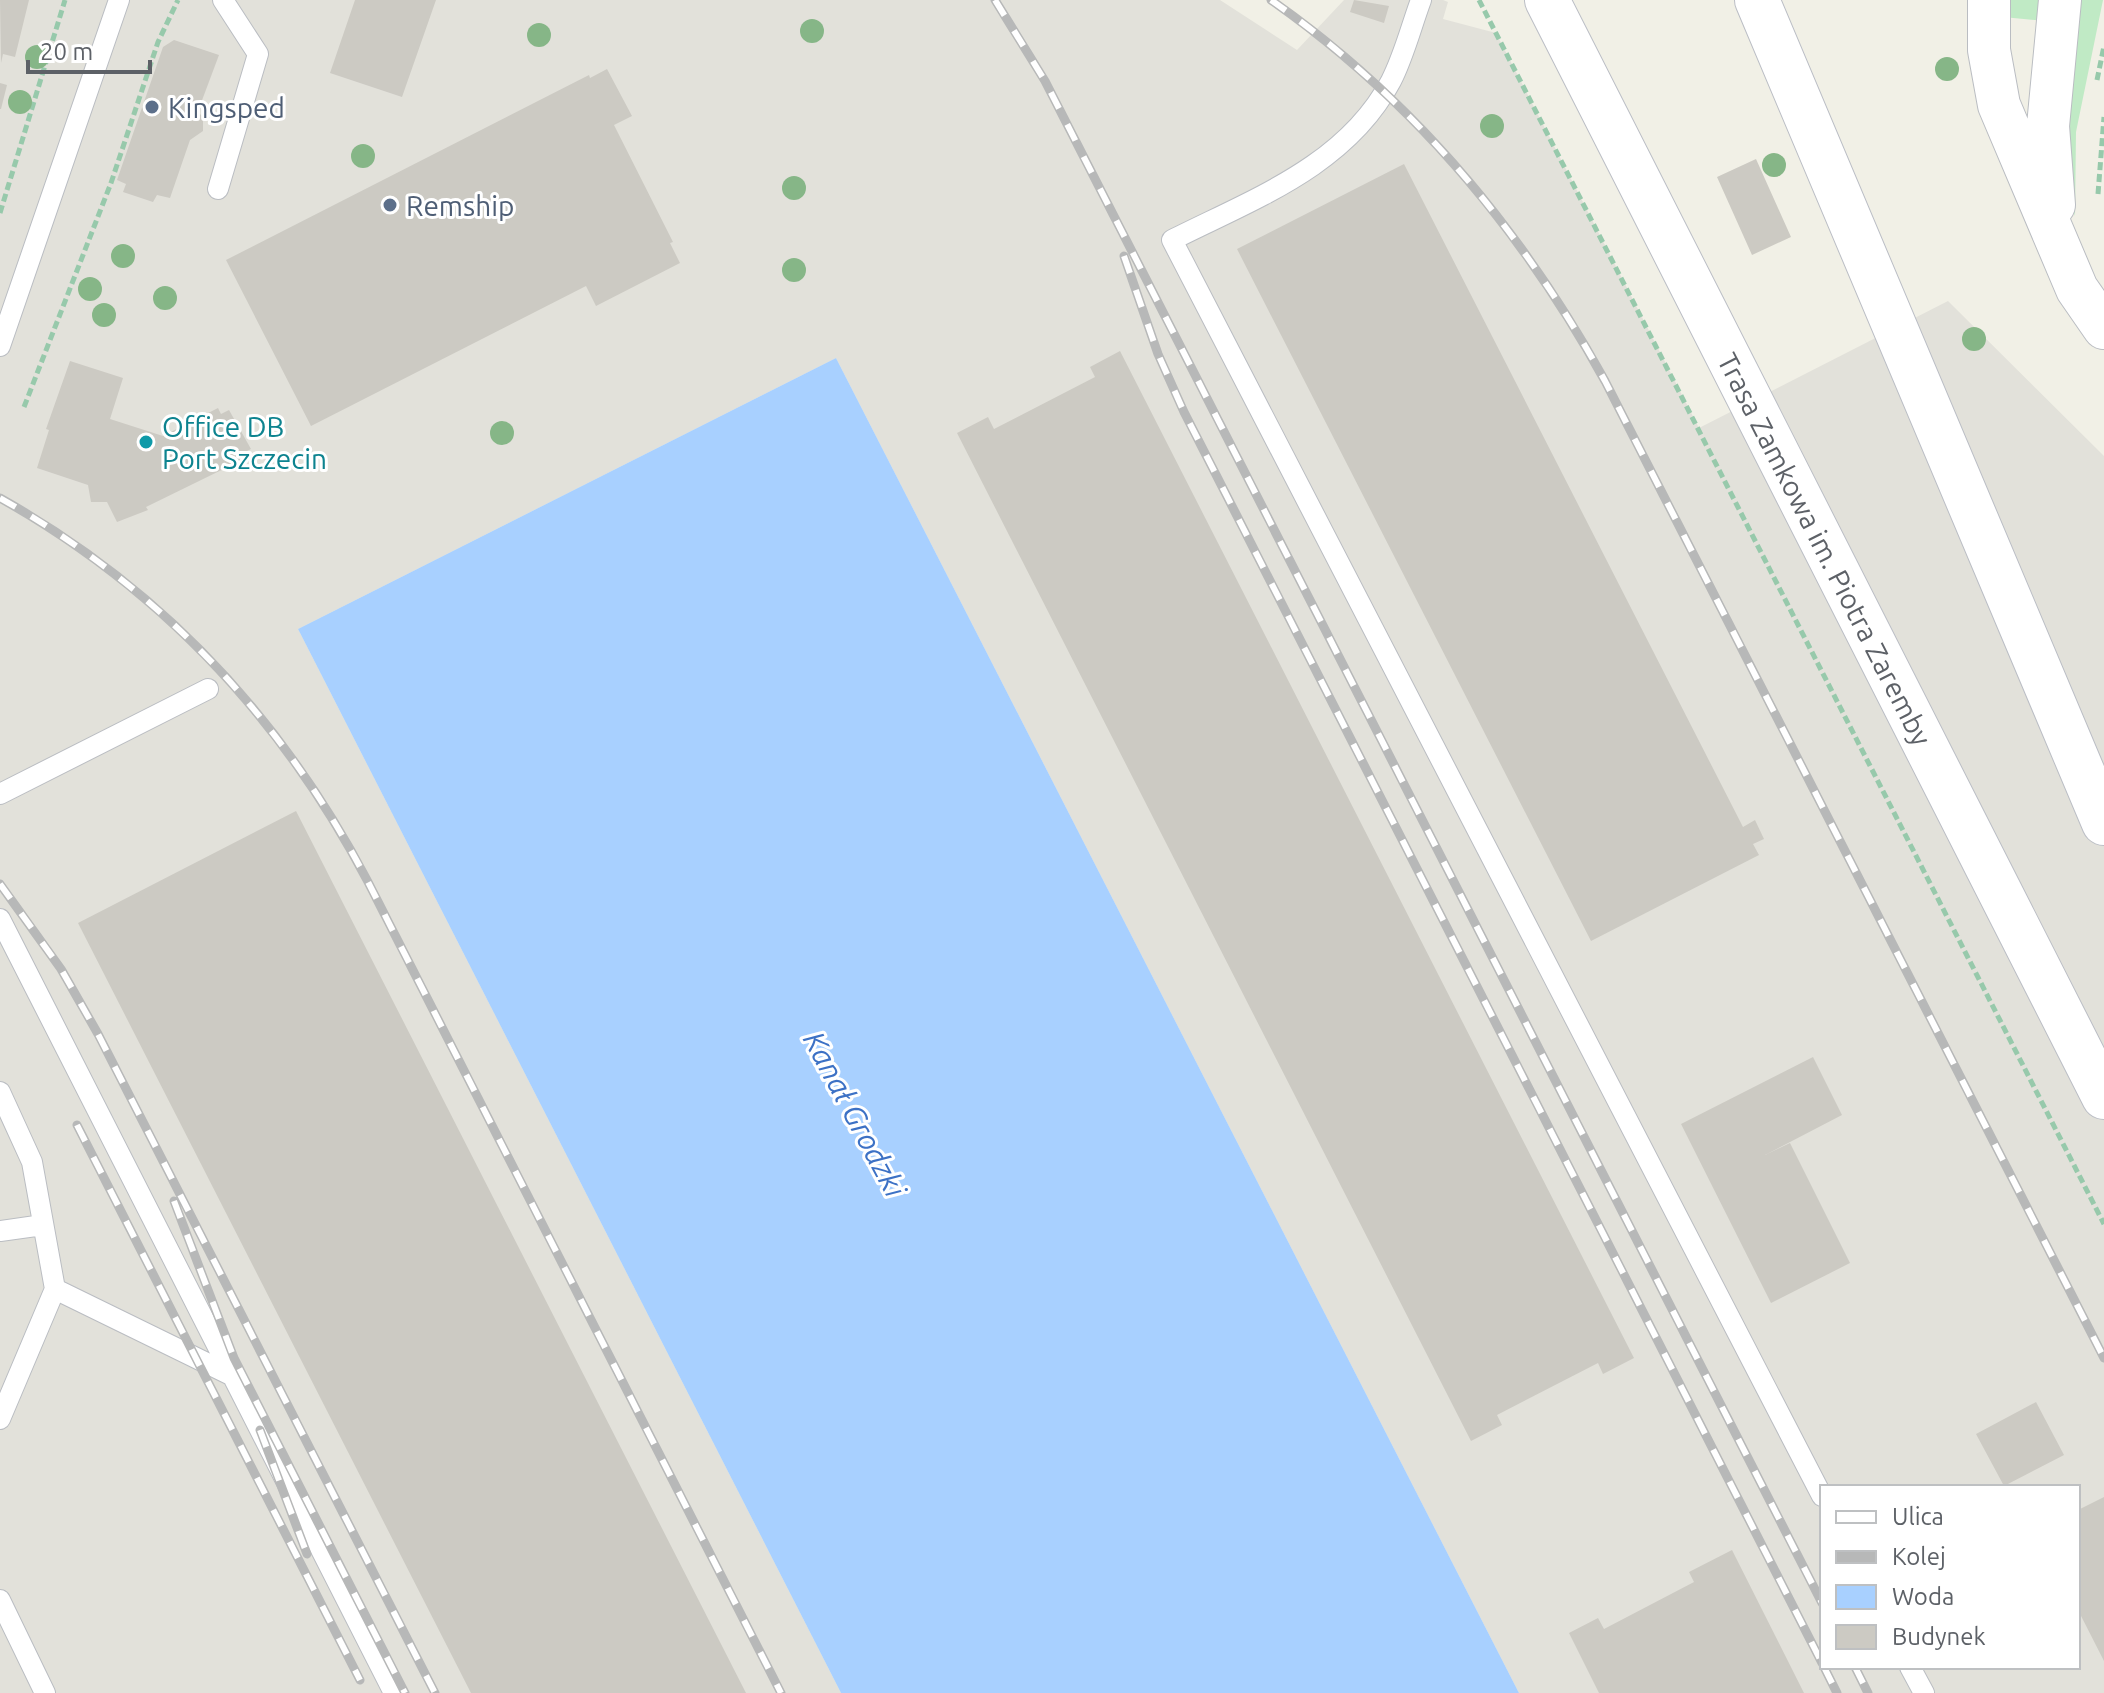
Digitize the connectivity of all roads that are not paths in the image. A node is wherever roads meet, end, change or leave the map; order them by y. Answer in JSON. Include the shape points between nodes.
{"nodes":[{"id":1,"x":119,"y":0,"type":"edge"},
{"id":2,"x":223,"y":0,"type":"edge"},
{"id":3,"x":1421,"y":0,"type":"edge"},
{"id":4,"x":1547,"y":0,"type":"edge"},
{"id":5,"x":1757,"y":0,"type":"edge"},
{"id":6,"x":1989,"y":0,"type":"edge"},
{"id":7,"x":2060,"y":0,"type":"edge"},
{"id":8,"x":218,"y":189,"type":"dead end"},
{"id":9,"x":2070,"y":273,"type":"junction"},
{"id":10,"x":2104,"y":328,"type":"edge"},
{"id":11,"x":0,"y":346,"type":"edge"},
{"id":12,"x":208,"y":689,"type":"dead end"},
{"id":13,"x":0,"y":794,"type":"edge"},
{"id":14,"x":2104,"y":823,"type":"edge"},
{"id":15,"x":0,"y":919,"type":"edge"},
{"id":16,"x":0,"y":1092,"type":"edge"},
{"id":17,"x":2104,"y":1097,"type":"edge"},
{"id":18,"x":43,"y":1225,"type":"junction"},
{"id":19,"x":0,"y":1231,"type":"edge"},
{"id":20,"x":55,"y":1289,"type":"junction"},
{"id":21,"x":233,"y":1376,"type":"junction"},
{"id":22,"x":0,"y":1419,"type":"edge"},
{"id":23,"x":1820,"y":1492,"type":"edge"},
{"id":24,"x":0,"y":1600,"type":"edge"},
{"id":25,"x":1911,"y":1669,"type":"edge"},
{"id":26,"x":45,"y":1693,"type":"edge"},
{"id":27,"x":394,"y":1693,"type":"edge"},
{"id":28,"x":1924,"y":1693,"type":"edge"}],
"edges":[{"from":1,"to":11,"type":"lane"},
{"from":2,"to":8,"type":"lane","via":[[258,54]]},
{"from":3,"to":23,"type":"lane","via":[[1391,80],[1348,139],[1300,176],[1172,240]]},
{"from":4,"to":17,"type":"main road","name":"Trasa Zamkowa im. Piotra Zaremby"},
{"from":5,"to":14,"type":"main road"},
{"from":6,"to":9,"type":"street","via":[[1989,50],[1999,105]]},
{"from":7,"to":9,"type":"street","via":[[2048,147]]},
{"from":9,"to":10,"type":"street"},
{"from":12,"to":13,"type":"lane"},
{"from":15,"to":21,"type":"lane"},
{"from":16,"to":18,"type":"lane","via":[[32,1162]]},
{"from":18,"to":19,"type":"lane"},
{"from":18,"to":20,"type":"lane"},
{"from":20,"to":21,"type":"lane"},
{"from":20,"to":22,"type":"lane"},
{"from":21,"to":27,"type":"lane"},
{"from":24,"to":26,"type":"lane"},
{"from":25,"to":28,"type":"lane"}]}
